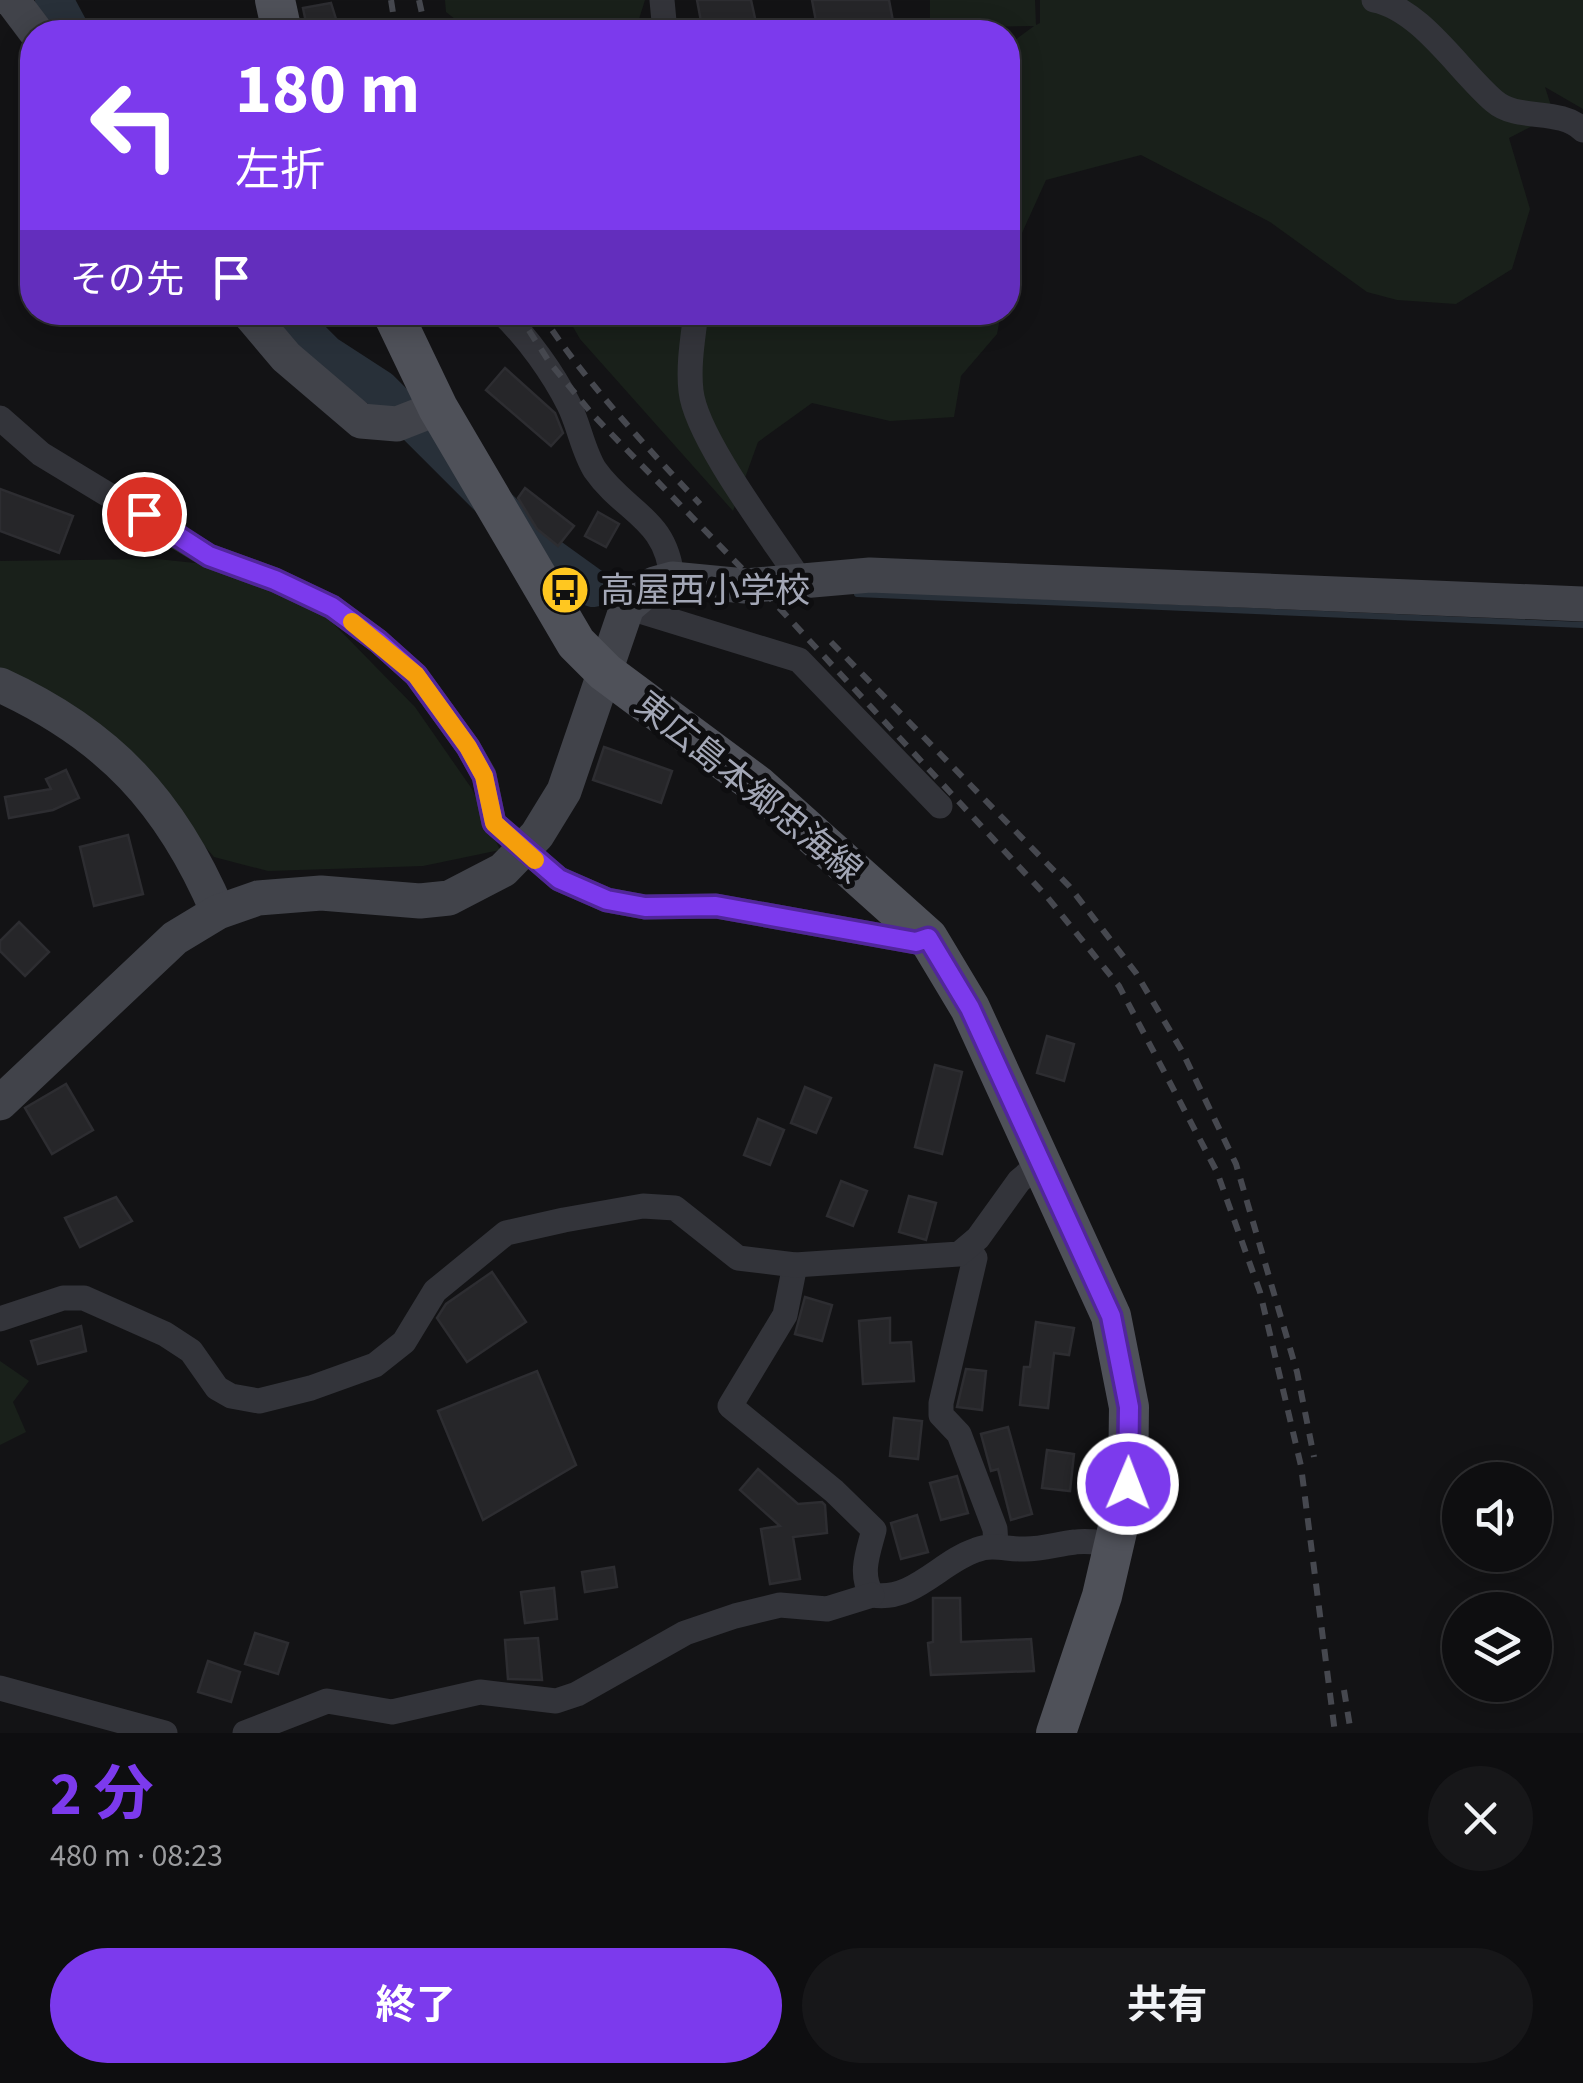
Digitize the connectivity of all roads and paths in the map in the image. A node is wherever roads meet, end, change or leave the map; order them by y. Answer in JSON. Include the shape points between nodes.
{"nodes":[{"id":1,"x":1374,"y":0,"type":"edge"},
{"id":2,"x":1583,"y":130,"type":"edge"},
{"id":3,"x":259,"y":325,"type":"edge"},
{"id":4,"x":398,"y":325,"type":"edge"},
{"id":5,"x":514,"y":325,"type":"edge"},
{"id":6,"x":694,"y":325,"type":"edge"},
{"id":7,"x":438,"y":408,"type":"junction"},
{"id":8,"x":0,"y":418,"type":"edge"},
{"id":9,"x":672,"y":579,"type":"junction"},
{"id":10,"x":800,"y":580,"type":"junction"},
{"id":11,"x":1583,"y":604,"type":"edge"},
{"id":12,"x":627,"y":607,"type":"junction"},
{"id":13,"x":605,"y":672,"type":"junction"},
{"id":14,"x":0,"y":685,"type":"edge"},
{"id":15,"x":940,"y":806,"type":"dead end"},
{"id":16,"x":523,"y":851,"type":"junction"},
{"id":17,"x":218,"y":912,"type":"junction"},
{"id":18,"x":928,"y":938,"type":"junction"},
{"id":19,"x":0,"y":1103,"type":"edge"},
{"id":20,"x":1040,"y":1163,"type":"junction"},
{"id":21,"x":968,"y":1250,"type":"junction"},
{"id":22,"x":795,"y":1265,"type":"junction"},
{"id":23,"x":0,"y":1319,"type":"edge"},
{"id":24,"x":1114,"y":1544,"type":"junction"},
{"id":25,"x":996,"y":1546,"type":"junction"},
{"id":26,"x":872,"y":1596,"type":"junction"},
{"id":27,"x":0,"y":1688,"type":"edge"},
{"id":28,"x":165,"y":1733,"type":"edge"},
{"id":29,"x":245,"y":1733,"type":"edge"},
{"id":30,"x":1056,"y":1733,"type":"edge"}],
"edges":[{"from":1,"to":2,"type":"street","via":[[1389,3],[1426,32],[1497,104]]},
{"from":3,"to":7,"type":"street","via":[[361,421],[397,424]]},
{"from":4,"to":7,"type":"main road","name":"東広島本郷忠海線"},
{"from":5,"to":9,"type":"street","via":[[569,405],[595,469],[661,536]]},
{"from":6,"to":10,"type":"street","via":[[691,394],[713,447]]},
{"from":7,"to":13,"type":"main road","name":"東広島本郷忠海線","via":[[566,627]]},
{"from":8,"to":16,"type":"street","via":[[41,454],[209,556],[332,607],[378,641],[416,675],[468,747],[484,776],[494,823]]},
{"from":9,"to":10,"type":"street","via":[[746,586]]},
{"from":9,"to":12,"type":"street","via":[[654,584]]},
{"from":10,"to":11,"type":"street","via":[[870,575]]},
{"from":12,"to":13,"type":"street"},
{"from":12,"to":15,"type":"street","via":[[800,660]]},
{"from":13,"to":16,"type":"street","via":[[564,791]]},
{"from":13,"to":18,"type":"main road","name":"東広島本郷忠海線","via":[[757,786]]},
{"from":14,"to":17,"type":"street","via":[[61,716],[153,796]]},
{"from":16,"to":17,"type":"street","via":[[448,898],[420,902],[321,893],[258,898]]},
{"from":16,"to":18,"type":"street","via":[[559,879],[607,900],[716,906],[916,942]]},
{"from":17,"to":19,"type":"street","via":[[175,938]]},
{"from":18,"to":20,"type":"main road","name":"東広島本郷忠海線","via":[[970,1008]]},
{"from":20,"to":21,"type":"street"},
{"from":20,"to":24,"type":"main road","name":"東広島本郷忠海線","via":[[1111,1316],[1122,1370],[1129,1407],[1128,1484]]},
{"from":21,"to":22,"type":"street"},
{"from":21,"to":25,"type":"street","via":[[974,1258],[941,1415],[959,1434]]},
{"from":22,"to":23,"type":"street","via":[[738,1258],[674,1208],[643,1206],[506,1232],[435,1291],[404,1342],[374,1364],[259,1401],[217,1388],[190,1351],[165,1334],[84,1298],[63,1298]]},
{"from":22,"to":26,"type":"street","via":[[786,1315],[730,1406],[874,1530],[864,1567]]},
{"from":24,"to":25,"type":"street"},
{"from":24,"to":30,"type":"main road","name":"東広島本郷忠海線"},
{"from":25,"to":26,"type":"street","via":[[976,1550],[906,1590]]},
{"from":26,"to":29,"type":"street","via":[[827,1608],[780,1605],[735,1616],[685,1633],[556,1702],[480,1692],[392,1712],[327,1700]]},
{"from":27,"to":28,"type":"street"}]}
